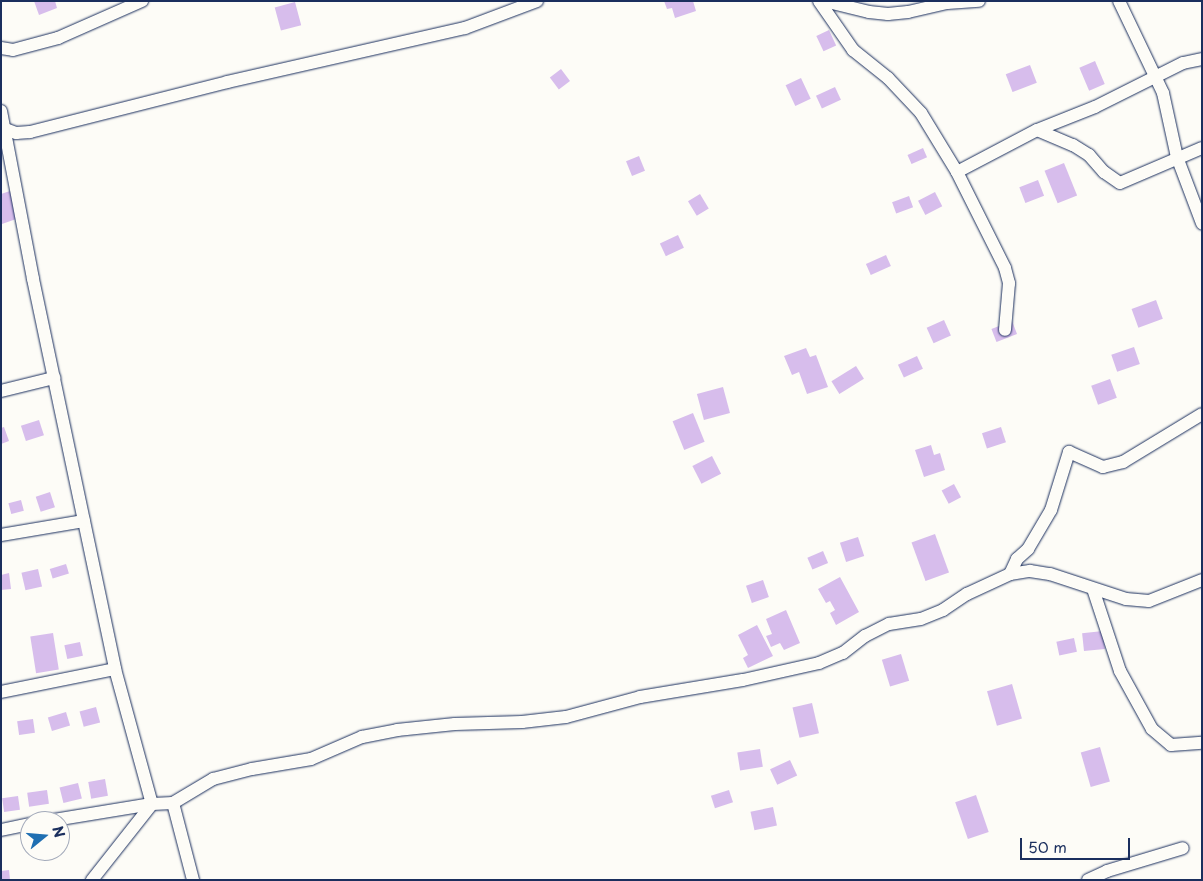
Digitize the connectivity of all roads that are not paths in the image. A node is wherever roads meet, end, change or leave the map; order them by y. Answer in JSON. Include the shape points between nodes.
{"nodes":[{"id":1,"x":142,"y":1,"type":"edge"},
{"id":2,"x":537,"y":1,"type":"edge"},
{"id":3,"x":819,"y":1,"type":"edge"},
{"id":4,"x":824,"y":1,"type":"edge"},
{"id":5,"x":980,"y":1,"type":"edge"},
{"id":6,"x":1119,"y":1,"type":"edge"},
{"id":7,"x":855,"y":5,"type":"edge"},
{"id":8,"x":510,"y":6,"type":"edge"},
{"id":9,"x":1,"y":48,"type":"edge"},
{"id":10,"x":1202,"y":59,"type":"edge"},
{"id":11,"x":1156,"y":76,"type":"junction"},
{"id":12,"x":1,"y":111,"type":"edge"},
{"id":13,"x":5,"y":128,"type":"junction"},
{"id":14,"x":1038,"y":130,"type":"junction"},
{"id":15,"x":1202,"y":148,"type":"edge"},
{"id":16,"x":1177,"y":157,"type":"junction"},
{"id":17,"x":5,"y":158,"type":"edge"},
{"id":18,"x":957,"y":172,"type":"junction"},
{"id":19,"x":1202,"y":223,"type":"edge"},
{"id":20,"x":1005,"y":330,"type":"dead end"},
{"id":21,"x":54,"y":378,"type":"junction"},
{"id":22,"x":1,"y":391,"type":"edge"},
{"id":23,"x":1202,"y":414,"type":"edge"},
{"id":24,"x":84,"y":521,"type":"junction"},
{"id":25,"x":1,"y":535,"type":"edge"},
{"id":26,"x":1010,"y":574,"type":"junction"},
{"id":27,"x":1202,"y":580,"type":"edge"},
{"id":28,"x":1093,"y":589,"type":"junction"},
{"id":29,"x":115,"y":669,"type":"junction"},
{"id":30,"x":1,"y":692,"type":"edge"},
{"id":31,"x":1202,"y":743,"type":"edge"},
{"id":32,"x":174,"y":803,"type":"junction"},
{"id":33,"x":152,"y":804,"type":"junction"},
{"id":34,"x":70,"y":817,"type":"edge"},
{"id":35,"x":20,"y":826,"type":"edge"},
{"id":36,"x":1,"y":830,"type":"edge"},
{"id":37,"x":1183,"y":848,"type":"dead end"},
{"id":38,"x":92,"y":880,"type":"edge"},
{"id":39,"x":193,"y":880,"type":"edge"},
{"id":40,"x":1088,"y":880,"type":"edge"}],
"edges":[{"from":1,"to":9,"type":"street","via":[[58,38],[13,50]]},
{"from":2,"to":8,"type":"street"},
{"from":3,"to":18,"type":"street","via":[[853,50],[888,78],[921,113]]},
{"from":4,"to":7,"type":"street"},
{"from":5,"to":7,"type":"street","via":[[947,3],[888,14]]},
{"from":6,"to":11,"type":"street","via":[[1138,46]]},
{"from":8,"to":13,"type":"street","via":[[465,28],[227,82],[30,132]]},
{"from":10,"to":11,"type":"street","via":[[1183,63]]},
{"from":11,"to":14,"type":"street","via":[[1095,107]]},
{"from":11,"to":16,"type":"street"},
{"from":12,"to":13,"type":"street"},
{"from":13,"to":17,"type":"street"},
{"from":14,"to":16,"type":"street","via":[[1089,155],[1104,172],[1120,183]]},
{"from":14,"to":18,"type":"street"},
{"from":15,"to":16,"type":"street"},
{"from":16,"to":19,"type":"street"},
{"from":17,"to":21,"type":"street"},
{"from":18,"to":20,"type":"street","via":[[1005,268],[1009,283]]},
{"from":21,"to":22,"type":"street"},
{"from":21,"to":24,"type":"street"},
{"from":23,"to":26,"type":"street","via":[[1122,462],[1103,467],[1069,452],[1052,510]]},
{"from":24,"to":25,"type":"street"},
{"from":24,"to":29,"type":"street"},
{"from":26,"to":28,"type":"street","via":[[1030,571],[1050,574]]},
{"from":26,"to":32,"type":"street","via":[[929,616],[889,624],[865,636],[843,653],[819,663],[743,680],[640,697],[566,717],[407,729],[362,737],[311,759],[213,779]]},
{"from":27,"to":28,"type":"street","via":[[1149,601],[1126,599]]},
{"from":28,"to":31,"type":"street","via":[[1120,671],[1152,729],[1171,745]]},
{"from":29,"to":30,"type":"street"},
{"from":29,"to":33,"type":"street"},
{"from":32,"to":33,"type":"street"},
{"from":32,"to":39,"type":"street"},
{"from":33,"to":34,"type":"street"},
{"from":33,"to":38,"type":"street"},
{"from":35,"to":36,"type":"street"},
{"from":37,"to":40,"type":"street"}]}
